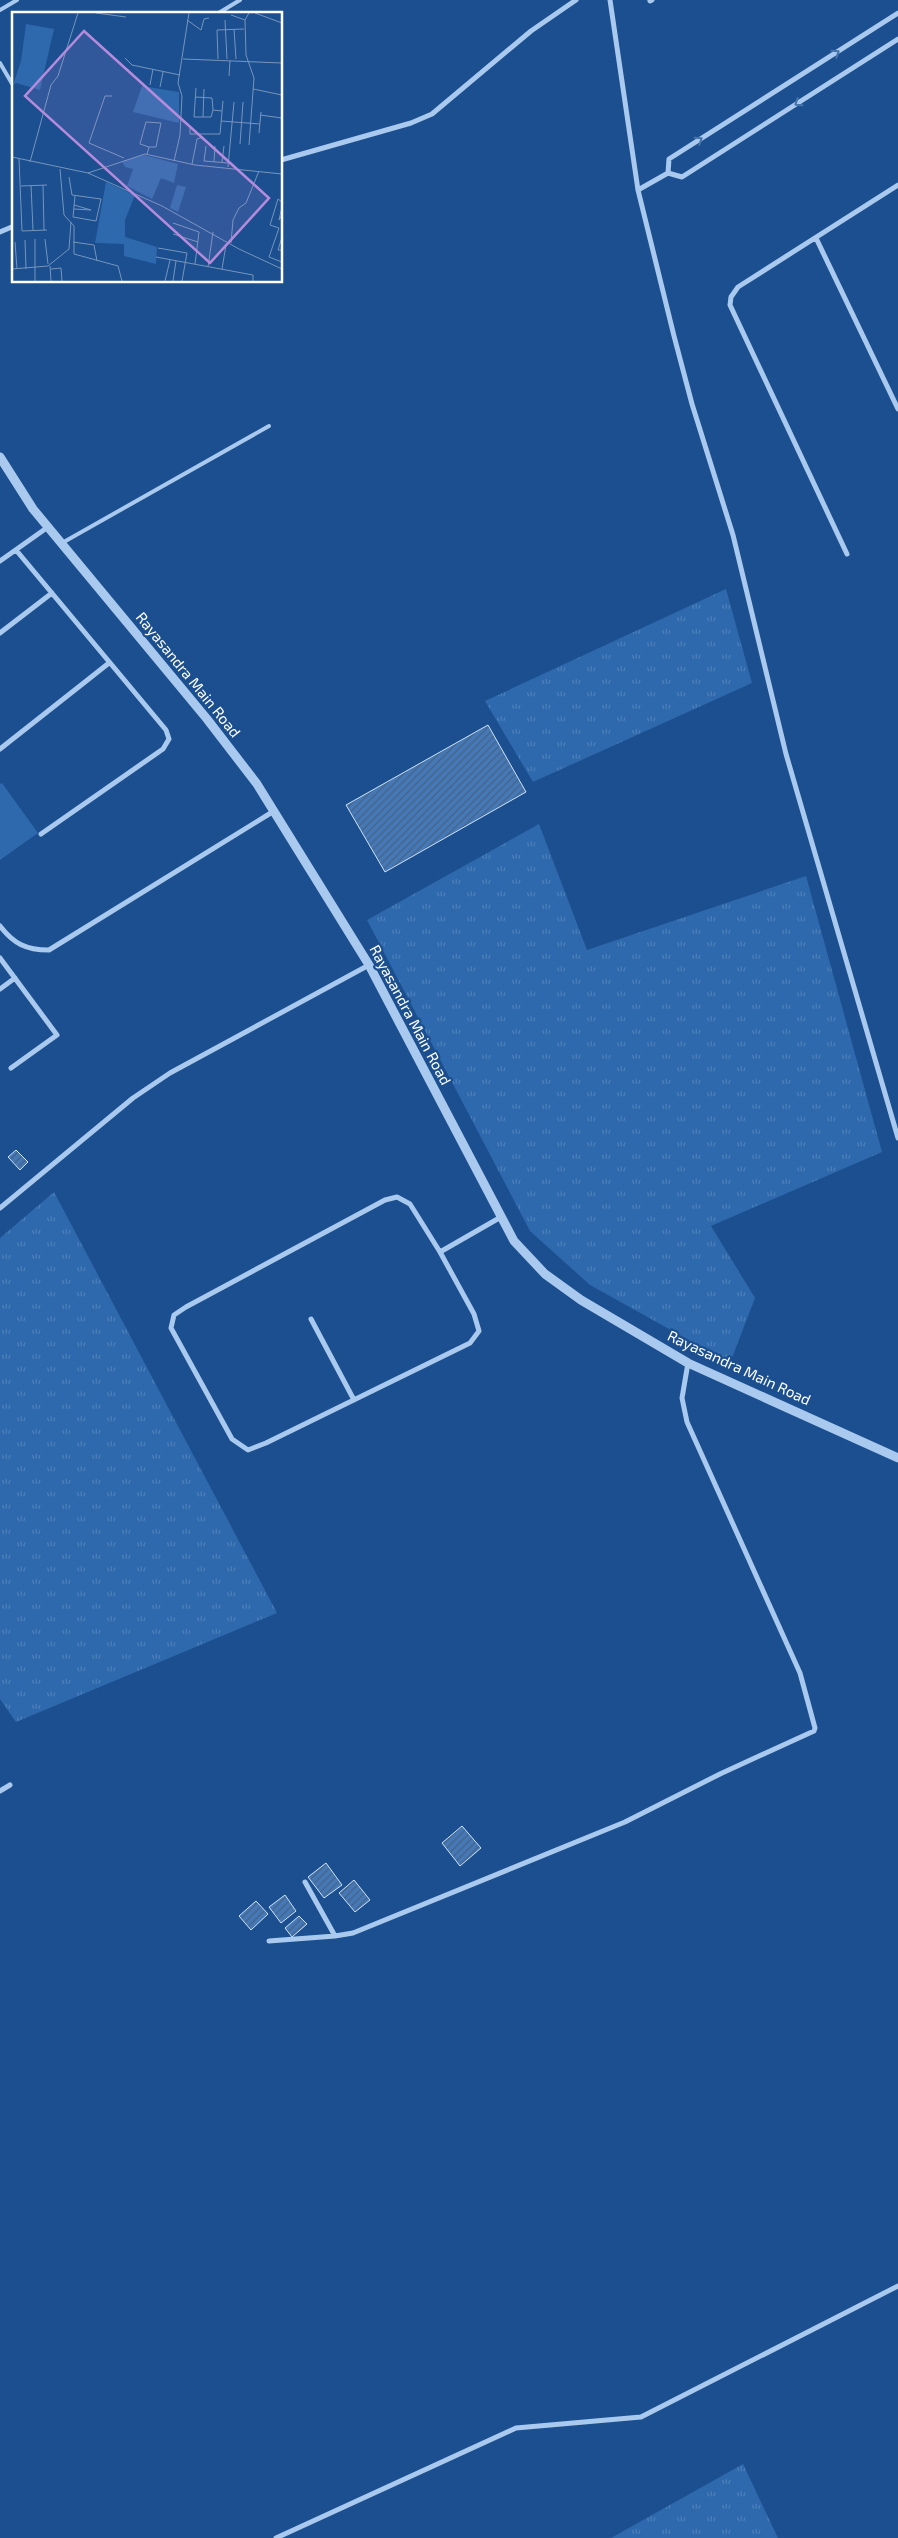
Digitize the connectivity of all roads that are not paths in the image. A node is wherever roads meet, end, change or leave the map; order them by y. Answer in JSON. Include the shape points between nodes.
{"nodes":[{"id":1,"x":17,"y":0,"type":"edge"},
{"id":2,"x":240,"y":0,"type":"edge"},
{"id":3,"x":576,"y":0,"type":"edge"},
{"id":4,"x":610,"y":0,"type":"edge"},
{"id":5,"x":0,"y":10,"type":"edge"},
{"id":6,"x":220,"y":12,"type":"edge"},
{"id":7,"x":898,"y":13,"type":"edge"},
{"id":8,"x":898,"y":39,"type":"edge"},
{"id":9,"x":0,"y":63,"type":"edge"},
{"id":10,"x":12,"y":84,"type":"edge"},
{"id":11,"x":282,"y":160,"type":"edge"},
{"id":12,"x":668,"y":173,"type":"junction"},
{"id":13,"x":898,"y":185,"type":"edge"},
{"id":14,"x":638,"y":190,"type":"junction"},
{"id":15,"x":12,"y":227,"type":"edge"},
{"id":16,"x":0,"y":232,"type":"edge"},
{"id":17,"x":816,"y":238,"type":"junction"},
{"id":18,"x":898,"y":409,"type":"edge"},
{"id":19,"x":269,"y":426,"type":"dead end"},
{"id":20,"x":0,"y":457,"type":"edge"},
{"id":21,"x":48,"y":527,"type":"junction"},
{"id":22,"x":62,"y":543,"type":"junction"},
{"id":23,"x":16,"y":550,"type":"junction"},
{"id":24,"x":847,"y":554,"type":"dead end"},
{"id":25,"x":0,"y":561,"type":"edge"},
{"id":26,"x":52,"y":593,"type":"junction"},
{"id":27,"x":0,"y":632,"type":"edge"},
{"id":28,"x":110,"y":663,"type":"junction"},
{"id":29,"x":0,"y":749,"type":"edge"},
{"id":30,"x":274,"y":811,"type":"junction"},
{"id":31,"x":41,"y":834,"type":"dead end"},
{"id":32,"x":0,"y":926,"type":"edge"},
{"id":33,"x":0,"y":958,"type":"edge"},
{"id":34,"x":369,"y":966,"type":"junction"},
{"id":35,"x":15,"y":978,"type":"junction"},
{"id":36,"x":0,"y":989,"type":"edge"},
{"id":37,"x":12,"y":1068,"type":"dead end"},
{"id":38,"x":898,"y":1138,"type":"edge"},
{"id":39,"x":0,"y":1208,"type":"edge"},
{"id":40,"x":501,"y":1217,"type":"junction"},
{"id":41,"x":440,"y":1252,"type":"junction"},
{"id":42,"x":311,"y":1319,"type":"dead end"},
{"id":43,"x":688,"y":1363,"type":"junction"},
{"id":44,"x":354,"y":1400,"type":"junction"},
{"id":45,"x":898,"y":1458,"type":"edge"},
{"id":46,"x":10,"y":1785,"type":"dead end"},
{"id":47,"x":0,"y":1791,"type":"edge"},
{"id":48,"x":305,"y":1882,"type":"dead end"},
{"id":49,"x":335,"y":1936,"type":"junction"},
{"id":50,"x":269,"y":1941,"type":"dead end"},
{"id":51,"x":898,"y":2286,"type":"edge"},
{"id":52,"x":276,"y":2538,"type":"edge"}],
"edges":[{"from":1,"to":5,"type":"lane"},
{"from":2,"to":6,"type":"lane"},
{"from":3,"to":11,"type":"street","via":[[531,31],[432,114]]},
{"from":4,"to":14,"type":"street"},
{"from":12,"to":7,"type":"street","one_way":true,"via":[[669,159]]},
{"from":8,"to":12,"type":"street","one_way":true,"via":[[682,177]]},
{"from":9,"to":10,"type":"lane"},
{"from":12,"to":14,"type":"street"},
{"from":13,"to":17,"type":"street"},
{"from":14,"to":38,"type":"street","via":[[692,404],[733,535],[786,754]]},
{"from":15,"to":16,"type":"street"},
{"from":17,"to":18,"type":"street"},
{"from":17,"to":24,"type":"street","via":[[738,287],[730,305]]},
{"from":19,"to":22,"type":"lane"},
{"from":20,"to":21,"type":"street","name":"Rayasandra Main Road"},
{"from":21,"to":22,"type":"street","name":"Rayasandra Main Road"},
{"from":21,"to":23,"type":"street"},
{"from":22,"to":30,"type":"street","name":"Rayasandra Main Road","via":[[207,719]]},
{"from":23,"to":25,"type":"street"},
{"from":23,"to":26,"type":"street"},
{"from":26,"to":27,"type":"street"},
{"from":26,"to":28,"type":"street"},
{"from":28,"to":29,"type":"street"},
{"from":28,"to":31,"type":"street","via":[[166,730],[169,739],[163,749]]},
{"from":30,"to":32,"type":"street","via":[[49,950],[23,947]]},
{"from":30,"to":34,"type":"street","name":"Rayasandra Main Road"},
{"from":33,"to":35,"type":"street"},
{"from":34,"to":39,"type":"street","via":[[170,1073],[133,1098]]},
{"from":34,"to":40,"type":"street","name":"Rayasandra Main Road"},
{"from":35,"to":36,"type":"street"},
{"from":35,"to":37,"type":"street","via":[[57,1035]]},
{"from":40,"to":41,"type":"street"},
{"from":40,"to":43,"type":"street","name":"Rayasandra Main Road","via":[[514,1241],[546,1274],[581,1300]]},
{"from":41,"to":44,"type":"street","via":[[474,1314],[479,1331],[470,1343]]},
{"from":41,"to":44,"type":"street","via":[[410,1204],[397,1197],[385,1200],[174,1315],[171,1328],[232,1439],[248,1450]]},
{"from":42,"to":44,"type":"street"},
{"from":43,"to":45,"type":"street","name":"Rayasandra Main Road"},
{"from":43,"to":49,"type":"street","via":[[682,1398],[688,1422],[800,1673],[814,1731],[624,1822],[374,1926]]},
{"from":46,"to":47,"type":"street"},
{"from":48,"to":49,"type":"street"},
{"from":49,"to":50,"type":"street"},
{"from":51,"to":52,"type":"street","via":[[641,2417],[516,2428]]}]}
